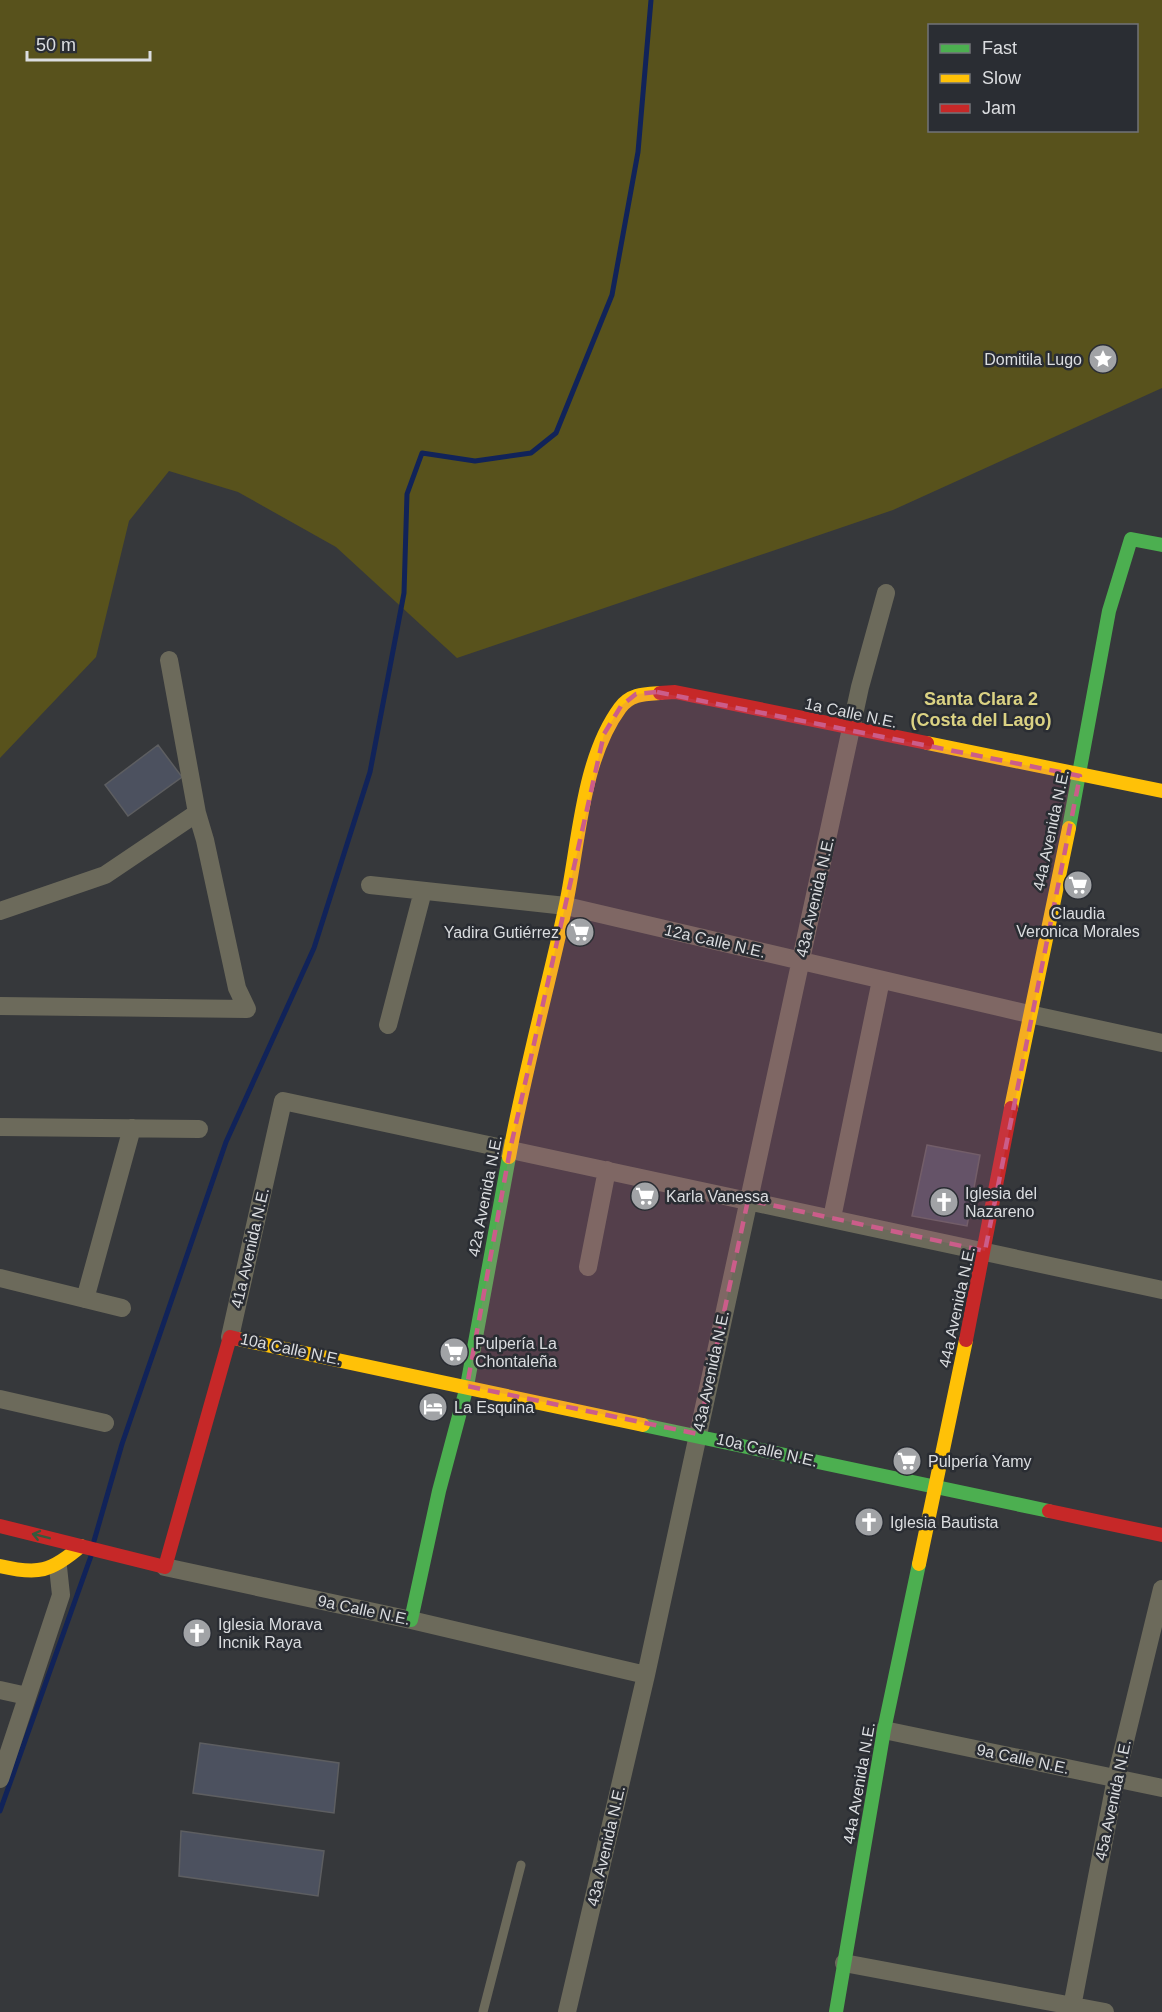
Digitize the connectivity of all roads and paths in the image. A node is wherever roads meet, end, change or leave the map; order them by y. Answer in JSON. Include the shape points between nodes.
{"nodes":[{"id":1,"x":1162,"y":545,"type":"edge"},
{"id":2,"x":886,"y":594,"type":"dead end"},
{"id":3,"x":169,"y":660,"type":"dead end"},
{"id":4,"x":853,"y":730,"type":"junction"},
{"id":5,"x":1080,"y":776,"type":"junction"},
{"id":6,"x":590,"y":778,"type":"joint"},
{"id":7,"x":1162,"y":791,"type":"edge"},
{"id":8,"x":196,"y":813,"type":"junction"},
{"id":9,"x":370,"y":885,"type":"dead end"},
{"id":10,"x":423,"y":891,"type":"junction"},
{"id":11,"x":566,"y":906,"type":"junction"},
{"id":12,"x":0,"y":911,"type":"edge"},
{"id":13,"x":800,"y":961,"type":"junction"},
{"id":14,"x":882,"y":980,"type":"junction"},
{"id":15,"x":0,"y":1006,"type":"edge"},
{"id":16,"x":1029,"y":1014,"type":"junction"},
{"id":17,"x":388,"y":1025,"type":"dead end"},
{"id":18,"x":1162,"y":1043,"type":"edge"},
{"id":19,"x":0,"y":1127,"type":"edge"},
{"id":20,"x":132,"y":1128,"type":"junction"},
{"id":21,"x":199,"y":1129,"type":"dead end"},
{"id":22,"x":510,"y":1149,"type":"junction"},
{"id":23,"x":607,"y":1170,"type":"junction"},
{"id":24,"x":748,"y":1200,"type":"junction"},
{"id":25,"x":832,"y":1218,"type":"junction"},
{"id":26,"x":985,"y":1251,"type":"junction"},
{"id":27,"x":588,"y":1267,"type":"dead end"},
{"id":28,"x":0,"y":1278,"type":"edge"},
{"id":29,"x":1162,"y":1290,"type":"edge"},
{"id":30,"x":85,"y":1299,"type":"junction"},
{"id":31,"x":122,"y":1308,"type":"dead end"},
{"id":32,"x":230,"y":1337,"type":"junction"},
{"id":33,"x":467,"y":1386,"type":"junction"},
{"id":34,"x":0,"y":1399,"type":"edge"},
{"id":35,"x":105,"y":1422,"type":"dead end"},
{"id":36,"x":698,"y":1434,"type":"junction"},
{"id":37,"x":936,"y":1487,"type":"junction"},
{"id":38,"x":0,"y":1526,"type":"edge"},
{"id":39,"x":1162,"y":1535,"type":"edge"},
{"id":40,"x":83,"y":1546,"type":"junction"},
{"id":41,"x":0,"y":1566,"type":"edge"},
{"id":42,"x":58,"y":1567,"type":"junction"},
{"id":43,"x":165,"y":1567,"type":"junction"},
{"id":44,"x":1162,"y":1589,"type":"edge"},
{"id":45,"x":411,"y":1620,"type":"junction"},
{"id":46,"x":646,"y":1675,"type":"junction"},
{"id":47,"x":0,"y":1690,"type":"edge"},
{"id":48,"x":27,"y":1696,"type":"junction"},
{"id":49,"x":884,"y":1730,"type":"junction"},
{"id":50,"x":1116,"y":1778,"type":"junction"},
{"id":51,"x":0,"y":1779,"type":"edge"},
{"id":52,"x":1162,"y":1788,"type":"edge"},
{"id":53,"x":521,"y":1865,"type":"dead end"},
{"id":54,"x":844,"y":1963,"type":"junction"},
{"id":55,"x":1071,"y":2008,"type":"edge"},
{"id":56,"x":483,"y":2012,"type":"edge"},
{"id":57,"x":567,"y":2012,"type":"edge"},
{"id":58,"x":836,"y":2012,"type":"edge"},
{"id":59,"x":1105,"y":2012,"type":"edge"}],
"edges":[{"from":1,"to":5,"type":"street","name":"44a Avenida N.E.","via":[[1131,539],[1109,611]]},
{"from":2,"to":4,"type":"street","name":"43a Avenida N.E.","via":[[860,687]]},
{"from":3,"to":8,"type":"street"},
{"from":4,"to":5,"type":"street","name":"1a Calle N.E."},
{"from":4,"to":6,"type":"street","name":"1a Calle N.E.","via":[[675,692],[636,694],[621,706],[604,734]]},
{"from":4,"to":13,"type":"street","name":"43a Avenida N.E."},
{"from":5,"to":7,"type":"street","name":"1a Calle N.E."},
{"from":5,"to":16,"type":"street","name":"44a Avenida N.E."},
{"from":6,"to":11,"type":"street","name":"42a Avenida N.E."},
{"from":8,"to":12,"type":"street","via":[[105,875]]},
{"from":8,"to":15,"type":"street","via":[[237,988],[247,1009]]},
{"from":9,"to":10,"type":"street","name":"12a Calle N.E."},
{"from":10,"to":11,"type":"street","name":"12a Calle N.E."},
{"from":10,"to":17,"type":"street"},
{"from":11,"to":13,"type":"street","name":"12a Calle N.E."},
{"from":11,"to":22,"type":"street","name":"42a Avenida N.E."},
{"from":13,"to":14,"type":"street","name":"12a Calle N.E."},
{"from":13,"to":24,"type":"street","name":"43a Avenida N.E."},
{"from":14,"to":16,"type":"street","name":"12a Calle N.E."},
{"from":14,"to":25,"type":"street"},
{"from":16,"to":18,"type":"street","name":"12a Calle N.E."},
{"from":16,"to":26,"type":"street","name":"44a Avenida N.E."},
{"from":19,"to":20,"type":"street"},
{"from":20,"to":21,"type":"street"},
{"from":20,"to":30,"type":"street"},
{"from":22,"to":23,"type":"street"},
{"from":22,"to":32,"type":"street","name":"41a Avenida N.E.","via":[[283,1101]]},
{"from":22,"to":33,"type":"street","name":"42a Avenida N.E."},
{"from":23,"to":24,"type":"street"},
{"from":23,"to":27,"type":"street"},
{"from":24,"to":25,"type":"street"},
{"from":24,"to":36,"type":"street","name":"43a Avenida N.E."},
{"from":25,"to":26,"type":"street"},
{"from":26,"to":29,"type":"street"},
{"from":26,"to":37,"type":"street","name":"44a Avenida N.E."},
{"from":28,"to":30,"type":"street"},
{"from":30,"to":31,"type":"street"},
{"from":32,"to":33,"type":"street","name":"10a Calle N.E."},
{"from":32,"to":43,"type":"street","name":"41a Avenida N.E."},
{"from":33,"to":36,"type":"street","name":"10a Calle N.E."},
{"from":33,"to":45,"type":"street","name":"42a Avenida N.E."},
{"from":34,"to":35,"type":"street"},
{"from":36,"to":37,"type":"street","name":"10a Calle N.E."},
{"from":36,"to":46,"type":"street","name":"43a Avenida N.E."},
{"from":37,"to":39,"type":"street","name":"10a Calle N.E."},
{"from":37,"to":49,"type":"street","name":"44a Avenida N.E."},
{"from":40,"to":38,"type":"street","name":"9a Calle N.E.","one_way":true},
{"from":40,"to":42,"type":"street"},
{"from":40,"to":43,"type":"street","name":"9a Calle N.E."},
{"from":41,"to":42,"type":"street","via":[[30,1573]]},
{"from":42,"to":48,"type":"street","via":[[62,1595]]},
{"from":43,"to":45,"type":"street","name":"9a Calle N.E."},
{"from":44,"to":50,"type":"street","name":"45a Avenida N.E."},
{"from":45,"to":46,"type":"street","name":"9a Calle N.E."},
{"from":46,"to":57,"type":"street","name":"43a Avenida N.E."},
{"from":47,"to":48,"type":"street"},
{"from":48,"to":51,"type":"street"},
{"from":49,"to":50,"type":"street","name":"9a Calle N.E."},
{"from":49,"to":54,"type":"street","name":"44a Avenida N.E."},
{"from":50,"to":52,"type":"street","name":"9a Calle N.E."},
{"from":50,"to":55,"type":"street","name":"45a Avenida N.E."},
{"from":53,"to":56,"type":"lane"},
{"from":54,"to":55,"type":"street"},
{"from":54,"to":58,"type":"street","name":"44a Avenida N.E."},
{"from":55,"to":59,"type":"street"}]}
